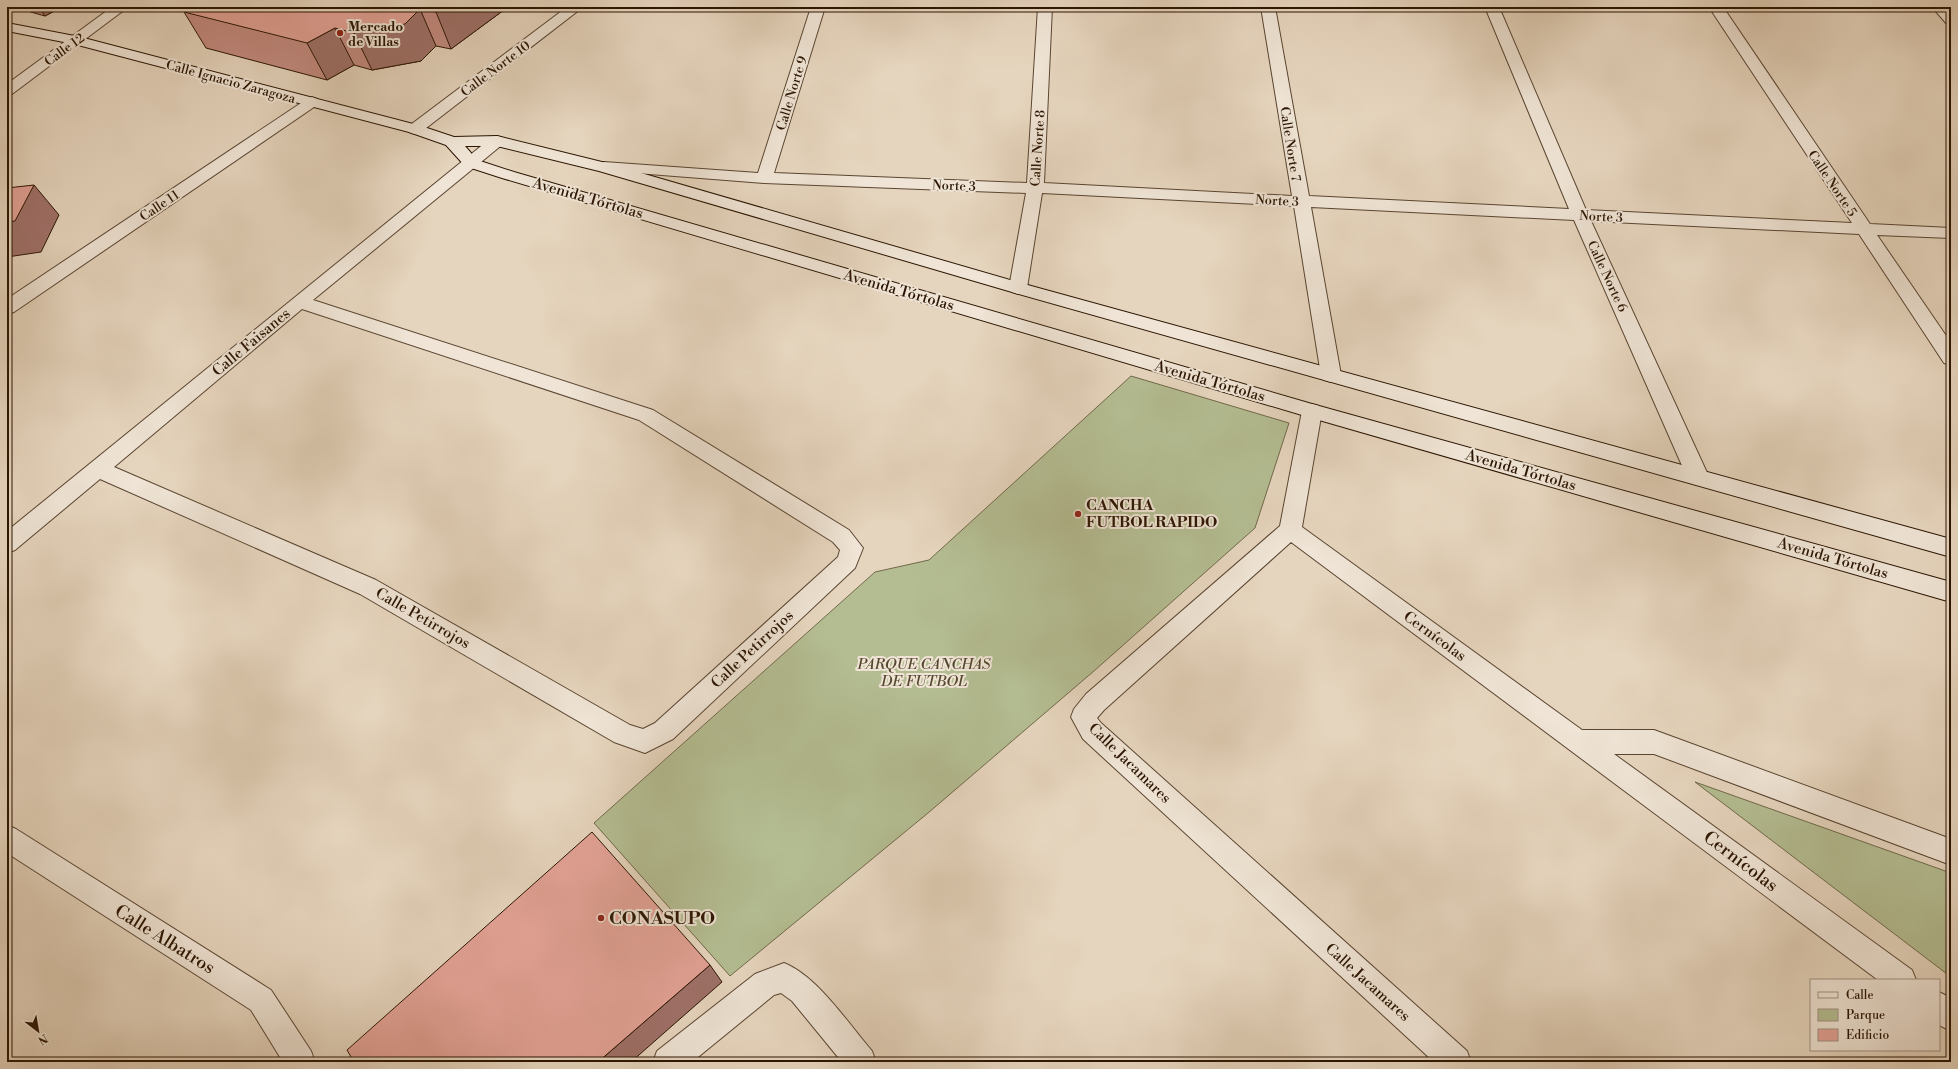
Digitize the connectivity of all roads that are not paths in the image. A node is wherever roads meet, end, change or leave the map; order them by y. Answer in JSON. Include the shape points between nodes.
{"nodes":[{"id":1,"x":120,"y":7,"type":"edge"},
{"id":2,"x":552,"y":7,"type":"edge"},
{"id":3,"x":576,"y":7,"type":"edge"},
{"id":4,"x":818,"y":7,"type":"edge"},
{"id":5,"x":1045,"y":7,"type":"edge"},
{"id":6,"x":1268,"y":7,"type":"edge"},
{"id":7,"x":1492,"y":7,"type":"edge"},
{"id":8,"x":1716,"y":7,"type":"edge"},
{"id":9,"x":1939,"y":7,"type":"edge"},
{"id":10,"x":1951,"y":20,"type":"edge"},
{"id":11,"x":558,"y":21,"type":"junction"},
{"id":12,"x":7,"y":27,"type":"edge"},
{"id":13,"x":75,"y":40,"type":"junction"},
{"id":14,"x":7,"y":91,"type":"edge"},
{"id":15,"x":312,"y":102,"type":"junction"},
{"id":16,"x":415,"y":130,"type":"junction"},
{"id":17,"x":497,"y":141,"type":"junction"},
{"id":18,"x":452,"y":142,"type":"junction"},
{"id":19,"x":471,"y":163,"type":"junction"},
{"id":20,"x":604,"y":167,"type":"junction"},
{"id":21,"x":764,"y":178,"type":"junction"},
{"id":22,"x":1035,"y":188,"type":"junction"},
{"id":23,"x":1300,"y":201,"type":"junction"},
{"id":24,"x":1580,"y":215,"type":"junction"},
{"id":25,"x":1865,"y":230,"type":"junction"},
{"id":26,"x":1951,"y":233,"type":"edge"},
{"id":27,"x":1018,"y":288,"type":"junction"},
{"id":28,"x":299,"y":302,"type":"junction"},
{"id":29,"x":7,"y":308,"type":"edge"},
{"id":30,"x":1951,"y":358,"type":"edge"},
{"id":31,"x":1331,"y":375,"type":"junction"},
{"id":32,"x":1312,"y":411,"type":"junction"},
{"id":33,"x":97,"y":469,"type":"junction"},
{"id":34,"x":1698,"y":477,"type":"junction"},
{"id":35,"x":1290,"y":530,"type":"junction"},
{"id":36,"x":7,"y":544,"type":"edge"},
{"id":37,"x":1951,"y":548,"type":"edge"},
{"id":38,"x":1951,"y":592,"type":"edge"},
{"id":39,"x":1580,"y":742,"type":"junction"},
{"id":40,"x":7,"y":838,"type":"edge"},
{"id":41,"x":1951,"y":852,"type":"edge"},
{"id":42,"x":1901,"y":979,"type":"edge"},
{"id":43,"x":1940,"y":1008,"type":"edge"},
{"id":44,"x":1951,"y":1016,"type":"edge"},
{"id":45,"x":300,"y":1062,"type":"edge"},
{"id":46,"x":668,"y":1062,"type":"edge"},
{"id":47,"x":861,"y":1062,"type":"edge"},
{"id":48,"x":1456,"y":1062,"type":"edge"}],
"edges":[{"from":1,"to":13,"type":"street","name":"Calle 12"},
{"from":2,"to":11,"type":"street"},
{"from":3,"to":11,"type":"street","name":"Calle Norte 10"},
{"from":4,"to":21,"type":"street","name":"Calle Norte 9"},
{"from":5,"to":22,"type":"street","name":"Calle Norte 8"},
{"from":6,"to":23,"type":"street","name":"Calle Norte 7"},
{"from":7,"to":24,"type":"street","name":"Calle Norte 6"},
{"from":8,"to":25,"type":"street","name":"Calle Norte 5"},
{"from":9,"to":10,"type":"street"},
{"from":11,"to":16,"type":"street","name":"Calle Norte 10"},
{"from":12,"to":13,"type":"street","name":"Calle Ignacio Zaragoza"},
{"from":13,"to":14,"type":"street","name":"Calle 12"},
{"from":13,"to":15,"type":"street","name":"Calle Ignacio Zaragoza"},
{"from":15,"to":16,"type":"street","name":"Calle Ignacio Zaragoza"},
{"from":15,"to":29,"type":"street","name":"Calle 11"},
{"from":16,"to":18,"type":"street","name":"Calle Ignacio Zaragoza"},
{"from":17,"to":18,"type":"street","name":"Calle Ignacio Zaragoza"},
{"from":17,"to":19,"type":"street","name":"Calle Faisanes"},
{"from":17,"to":20,"type":"street","name":"Avenida Tórtolas"},
{"from":18,"to":19,"type":"street","name":"Calle Ignacio Zaragoza"},
{"from":19,"to":28,"type":"street","name":"Calle Faisanes"},
{"from":19,"to":32,"type":"street","name":"Avenida Tórtolas"},
{"from":20,"to":21,"type":"street","name":"Norte 3"},
{"from":20,"to":27,"type":"street","name":"Avenida Tórtolas"},
{"from":21,"to":22,"type":"street","name":"Norte 3"},
{"from":22,"to":23,"type":"street","name":"Norte 3"},
{"from":22,"to":27,"type":"street","name":"Calle Norte 8"},
{"from":23,"to":24,"type":"street","name":"Norte 3"},
{"from":23,"to":31,"type":"street","name":"Calle Norte 7"},
{"from":24,"to":25,"type":"street","name":"Norte 3"},
{"from":24,"to":34,"type":"street","name":"Calle Norte 6"},
{"from":25,"to":26,"type":"street","name":"Norte 3"},
{"from":25,"to":30,"type":"street","name":"Calle Norte 5"},
{"from":27,"to":31,"type":"street","name":"Avenida Tórtolas"},
{"from":28,"to":33,"type":"street","name":"Calle Faisanes"},
{"from":28,"to":33,"type":"street","name":"Calle Petirrojos","via":[[646,415],[841,536],[852,548],[846,562],[664,731],[644,741],[623,734],[368,587]]},
{"from":31,"to":34,"type":"street","name":"Avenida Tórtolas"},
{"from":32,"to":35,"type":"street"},
{"from":32,"to":38,"type":"street","name":"Avenida Tórtolas"},
{"from":33,"to":36,"type":"street","name":"Calle Faisanes"},
{"from":34,"to":37,"type":"street","name":"Avenida Tórtolas"},
{"from":35,"to":39,"type":"street","name":"Cernícolas"},
{"from":35,"to":48,"type":"street","name":"Calle Jacamares","via":[[1095,702],[1083,717],[1092,731]]},
{"from":39,"to":41,"type":"street","via":[[1654,742]]},
{"from":39,"to":42,"type":"street","name":"Cernícolas"},
{"from":40,"to":45,"type":"street","name":"Calle Albatros","via":[[261,1000]]},
{"from":43,"to":44,"type":"street"},
{"from":46,"to":47,"type":"street","via":[[765,984],[784,977],[802,991]]}]}
